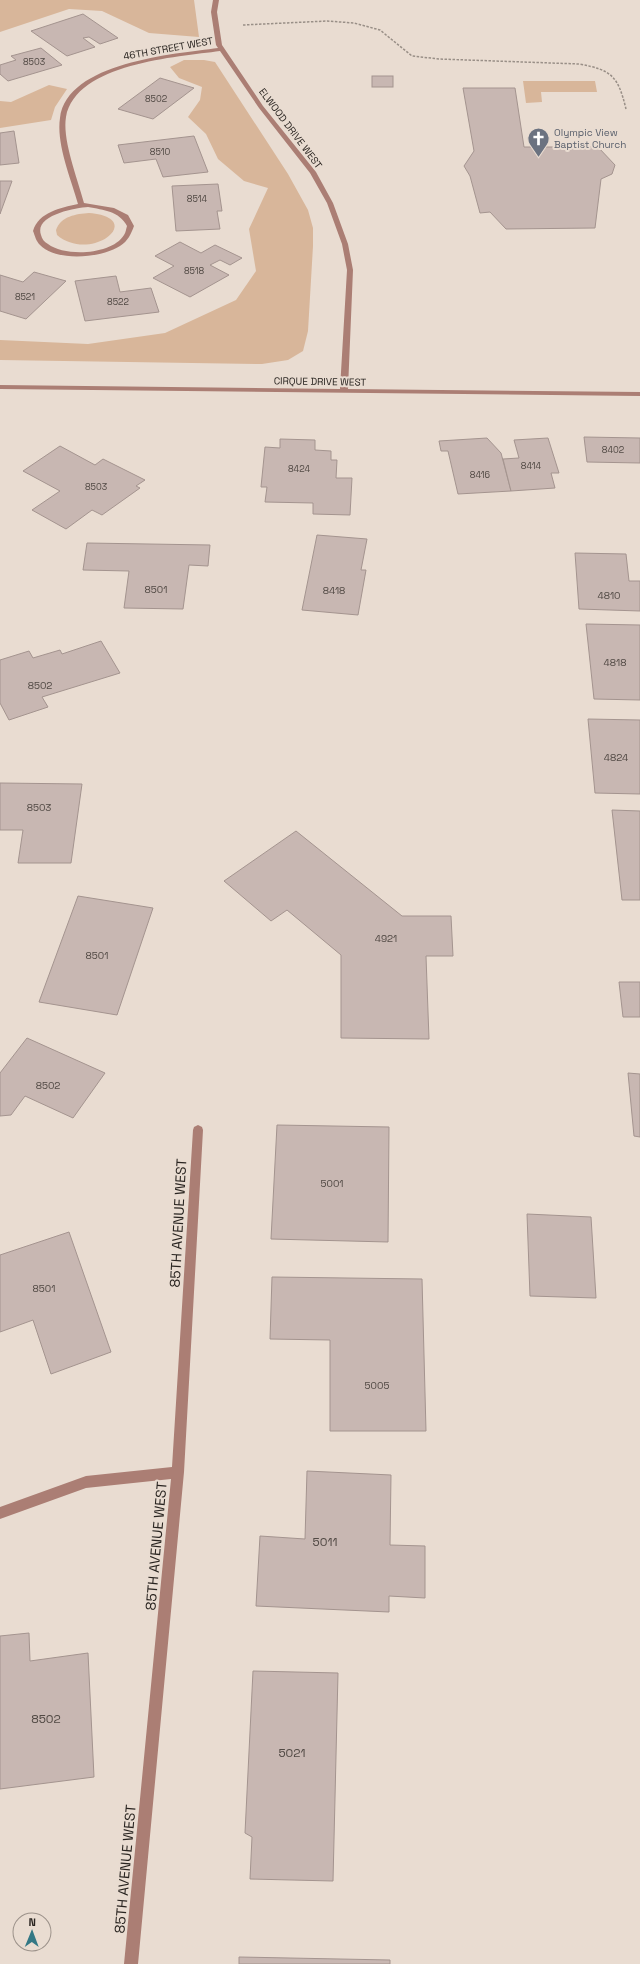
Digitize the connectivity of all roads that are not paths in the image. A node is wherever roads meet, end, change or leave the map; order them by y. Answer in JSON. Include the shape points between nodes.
{"nodes":[{"id":1,"x":216,"y":0,"type":"edge"},
{"id":2,"x":222,"y":49,"type":"junction"},
{"id":3,"x":81,"y":206,"type":"junction"},
{"id":4,"x":0,"y":387,"type":"edge"},
{"id":5,"x":344,"y":391,"type":"junction"},
{"id":6,"x":640,"y":394,"type":"edge"},
{"id":7,"x":198,"y":1130,"type":"dead end"},
{"id":8,"x":178,"y":1472,"type":"junction"},
{"id":9,"x":0,"y":1513,"type":"edge"},
{"id":10,"x":131,"y":1964,"type":"edge"}],
"edges":[{"from":1,"to":2,"type":"street","name":"ELWOOD DRIVE WEST","via":[[215,26]]},
{"from":2,"to":3,"type":"street","name":"46TH STREET WEST","via":[[130,63],[83,85],[67,102],[62,117],[64,136]]},
{"from":2,"to":5,"type":"street","name":"ELWOOD DRIVE WEST","via":[[261,107],[313,172],[330,203],[345,244],[350,270]]},
{"from":3,"to":3,"type":"street","via":[[102,206],[124,215],[130,222],[131,230],[127,238],[118,246],[88,255],[57,252],[45,246],[38,238],[40,222],[60,210]]},
{"from":4,"to":5,"type":"street","name":"CIRQUE DRIVE WEST"},
{"from":5,"to":6,"type":"street","name":"CIRQUE DRIVE WEST"},
{"from":7,"to":8,"type":"street","name":"85TH AVENUE WEST"},
{"from":8,"to":9,"type":"street","via":[[86,1482]]},
{"from":8,"to":10,"type":"street","name":"85TH AVENUE WEST"}]}
